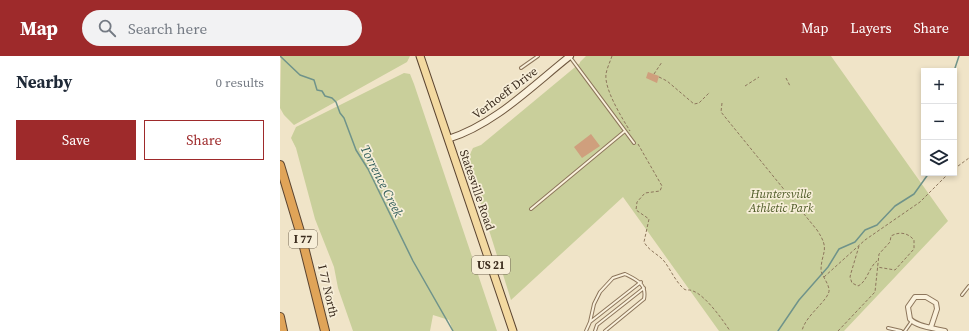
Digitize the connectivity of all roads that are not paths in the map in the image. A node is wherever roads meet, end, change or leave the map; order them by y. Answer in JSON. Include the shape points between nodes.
{"nodes":[{"id":1,"x":420,"y":56,"type":"edge"},
{"id":2,"x":538,"y":56,"type":"edge"},
{"id":3,"x":570,"y":56,"type":"edge"},
{"id":4,"x":521,"y":68,"type":"dead end"},
{"id":5,"x":625,"y":132,"type":"junction"},
{"id":6,"x":448,"y":139,"type":"junction"},
{"id":7,"x":634,"y":143,"type":"dead end"},
{"id":8,"x":280,"y":165,"type":"edge"},
{"id":9,"x":531,"y":209,"type":"dead end"},
{"id":10,"x":641,"y":282,"type":"junction"},
{"id":11,"x":969,"y":286,"type":"edge"},
{"id":12,"x":644,"y":288,"type":"junction"},
{"id":13,"x":962,"y":295,"type":"dead end"},
{"id":14,"x":280,"y":317,"type":"edge"},
{"id":15,"x":912,"y":321,"type":"junction"},
{"id":16,"x":590,"y":322,"type":"junction"},
{"id":17,"x":931,"y":327,"type":"junction"},
{"id":18,"x":888,"y":328,"type":"dead end"},
{"id":19,"x":283,"y":331,"type":"edge"},
{"id":20,"x":324,"y":331,"type":"edge"},
{"id":21,"x":513,"y":331,"type":"edge"},
{"id":22,"x":586,"y":331,"type":"edge"},
{"id":23,"x":595,"y":331,"type":"edge"},
{"id":24,"x":605,"y":331,"type":"edge"},
{"id":25,"x":901,"y":331,"type":"edge"},
{"id":26,"x":905,"y":331,"type":"edge"},
{"id":27,"x":945,"y":331,"type":"edge"}],
"edges":[{"from":1,"to":6,"type":"main road","name":"Statesville Road","number":"US 21"},
{"from":2,"to":4,"type":"lane"},
{"from":3,"to":5,"type":"lane"},
{"from":3,"to":6,"type":"street","name":"Verhoeff Drive","via":[[480,126]]},
{"from":5,"to":7,"type":"lane"},
{"from":5,"to":9,"type":"lane"},
{"from":6,"to":21,"type":"main road","name":"Statesville Road","number":"US 21"},
{"from":8,"to":20,"type":"highway","name":"I 77 North","number":"I 77","via":[[302,235]]},
{"from":10,"to":12,"type":"lane"},
{"from":10,"to":16,"type":"lane"},
{"from":10,"to":16,"type":"lane","via":[[625,274],[613,278],[600,292]]},
{"from":11,"to":13,"type":"lane"},
{"from":12,"to":23,"type":"lane","via":[[597,325]]},
{"from":12,"to":24,"type":"lane","via":[[644,299]]},
{"from":14,"to":19,"type":"highway"},
{"from":15,"to":17,"type":"street"},
{"from":15,"to":17,"type":"street","via":[[908,314],[912,300],[916,296],[926,297],[937,306]]},
{"from":15,"to":26,"type":"lane"},
{"from":16,"to":22,"type":"lane"},
{"from":17,"to":27,"type":"street"},
{"from":18,"to":25,"type":"lane"}]}
